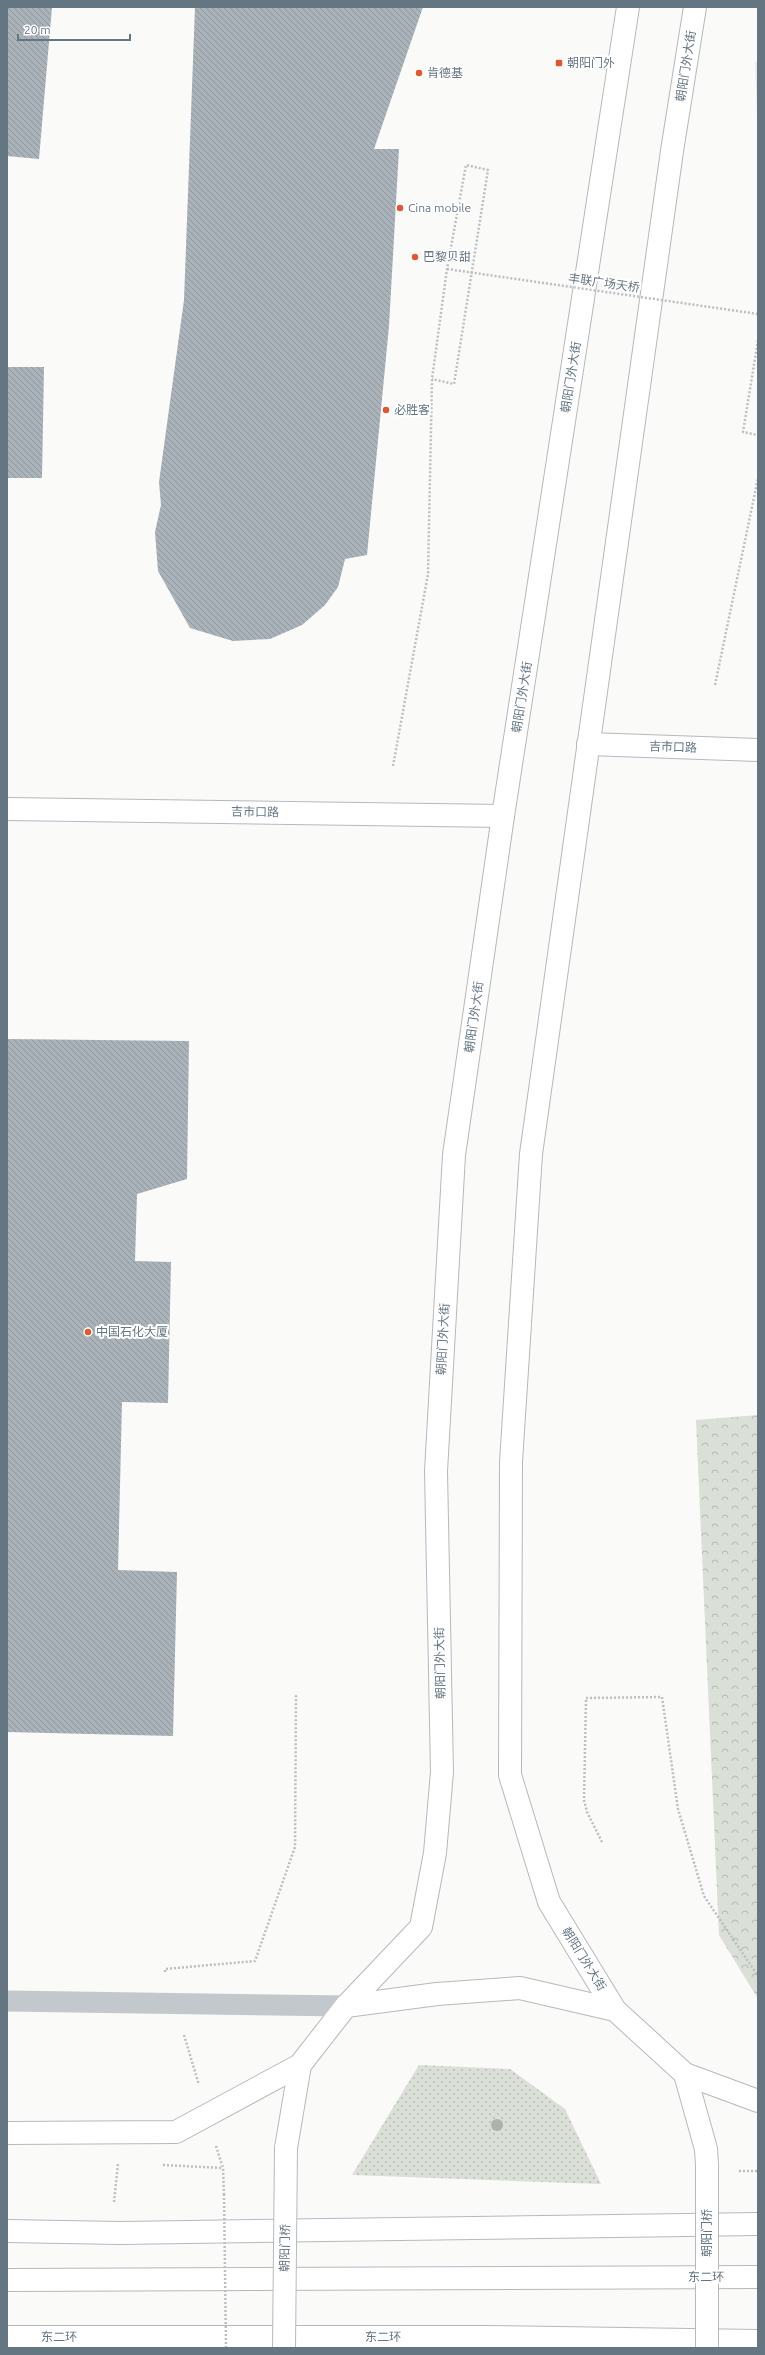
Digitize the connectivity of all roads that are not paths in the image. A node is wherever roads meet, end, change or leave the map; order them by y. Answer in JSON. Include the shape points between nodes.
{"nodes":[{"id":1,"x":628,"y":7,"type":"edge"},
{"id":2,"x":695,"y":7,"type":"edge"},
{"id":3,"x":588,"y":744,"type":"junction"},
{"id":4,"x":758,"y":750,"type":"edge"},
{"id":5,"x":7,"y":809,"type":"edge"},
{"id":6,"x":503,"y":816,"type":"junction"},
{"id":7,"x":7,"y":2001,"type":"edge"},
{"id":8,"x":346,"y":2006,"type":"junction"},
{"id":9,"x":616,"y":2010,"type":"junction"},
{"id":10,"x":300,"y":2065,"type":"junction"},
{"id":11,"x":685,"y":2074,"type":"junction"},
{"id":12,"x":758,"y":2101,"type":"edge"},
{"id":13,"x":7,"y":2133,"type":"edge"},
{"id":14,"x":758,"y":2224,"type":"edge"},
{"id":15,"x":7,"y":2231,"type":"edge"},
{"id":16,"x":758,"y":2277,"type":"edge"},
{"id":17,"x":7,"y":2280,"type":"edge"},
{"id":18,"x":7,"y":2337,"type":"edge"},
{"id":19,"x":758,"y":2341,"type":"edge"},
{"id":20,"x":284,"y":2348,"type":"edge"},
{"id":21,"x":707,"y":2348,"type":"edge"}],
"edges":[{"from":1,"to":6,"type":"main road","name":"朝阳门外大街"},
{"from":2,"to":3,"type":"main road","name":"朝阳门外大街"},
{"from":3,"to":4,"type":"main road","name":"吉市口路"},
{"from":3,"to":9,"type":"main road","name":"朝阳门外大街","via":[[531,1154],[510,1462],[510,1775],[548,1902]]},
{"from":5,"to":6,"type":"main road","name":"吉市口路"},
{"from":6,"to":8,"type":"main road","name":"朝阳门外大街","via":[[454,1155],[436,1470],[442,1772],[435,1853],[421,1927]]},
{"from":7,"to":8,"type":"lane"},
{"from":8,"to":9,"type":"main road","via":[[437,1994],[520,1988]]},
{"from":8,"to":10,"type":"main road","name":"朝阳门外大街"},
{"from":9,"to":11,"type":"main road"},
{"from":10,"to":13,"type":"main road","via":[[176,2132]]},
{"from":10,"to":20,"type":"main road","name":"朝阳门桥","bridge":true,"via":[[286,2148]]},
{"from":11,"to":12,"type":"main road"},
{"from":11,"to":21,"type":"main road","name":"朝阳门桥","bridge":true,"via":[[706,2149],[708,2166]]},
{"from":14,"to":15,"type":"main road","via":[[111,2233]]},
{"from":16,"to":17,"type":"main road","name":"东二环"},
{"from":18,"to":19,"type":"main road","name":"东二环","via":[[487,2337]]}]}
